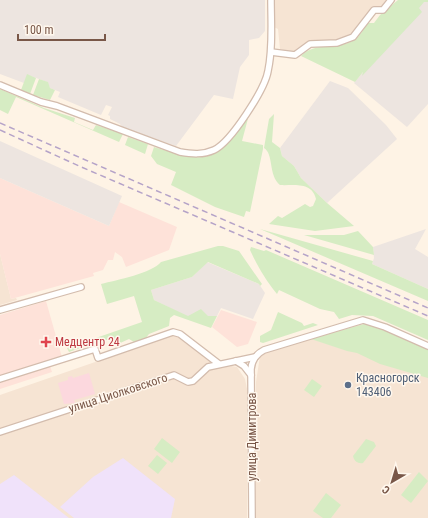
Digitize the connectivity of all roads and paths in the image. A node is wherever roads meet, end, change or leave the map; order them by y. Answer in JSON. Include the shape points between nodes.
{"nodes":[{"id":1,"x":271,"y":0,"type":"edge"},
{"id":2,"x":391,"y":0,"type":"edge"},
{"id":3,"x":271,"y":52,"type":"junction"},
{"id":4,"x":0,"y":85,"type":"edge"},
{"id":5,"x":81,"y":287,"type":"dead end"},
{"id":6,"x":0,"y":310,"type":"edge"},
{"id":7,"x":428,"y":346,"type":"edge"},
{"id":8,"x":255,"y":357,"type":"junction"},
{"id":9,"x":236,"y":361,"type":"junction"},
{"id":10,"x":219,"y":364,"type":"junction"},
{"id":11,"x":252,"y":377,"type":"junction"},
{"id":12,"x":0,"y":379,"type":"edge"},
{"id":13,"x":0,"y":432,"type":"edge"},
{"id":14,"x":252,"y":518,"type":"edge"}],
"edges":[{"from":1,"to":3,"type":"street"},
{"from":2,"to":3,"type":"street","via":[[383,10],[374,10],[353,37],[337,43],[310,44],[294,55]]},
{"from":3,"to":4,"type":"street","via":[[266,81],[255,100],[224,143],[214,150],[199,154],[173,150]]},
{"from":5,"to":6,"type":"street"},
{"from":7,"to":8,"type":"street","name":"улица Циолковского","via":[[381,325],[363,320],[264,350]]},
{"from":8,"to":9,"type":"street","name":"улица Циолковского"},
{"from":8,"to":11,"type":"street","name":"улица Димитрова"},
{"from":9,"to":10,"type":"street","name":"улица Циолковского"},
{"from":9,"to":11,"type":"street","via":[[244,366]]},
{"from":10,"to":12,"type":"street","via":[[180,334],[173,332],[98,358],[95,349]]},
{"from":10,"to":13,"type":"street","name":"улица Циолковского","via":[[204,370],[193,381],[188,382],[174,375]]},
{"from":11,"to":14,"type":"street","name":"улица Димитрова"}]}
